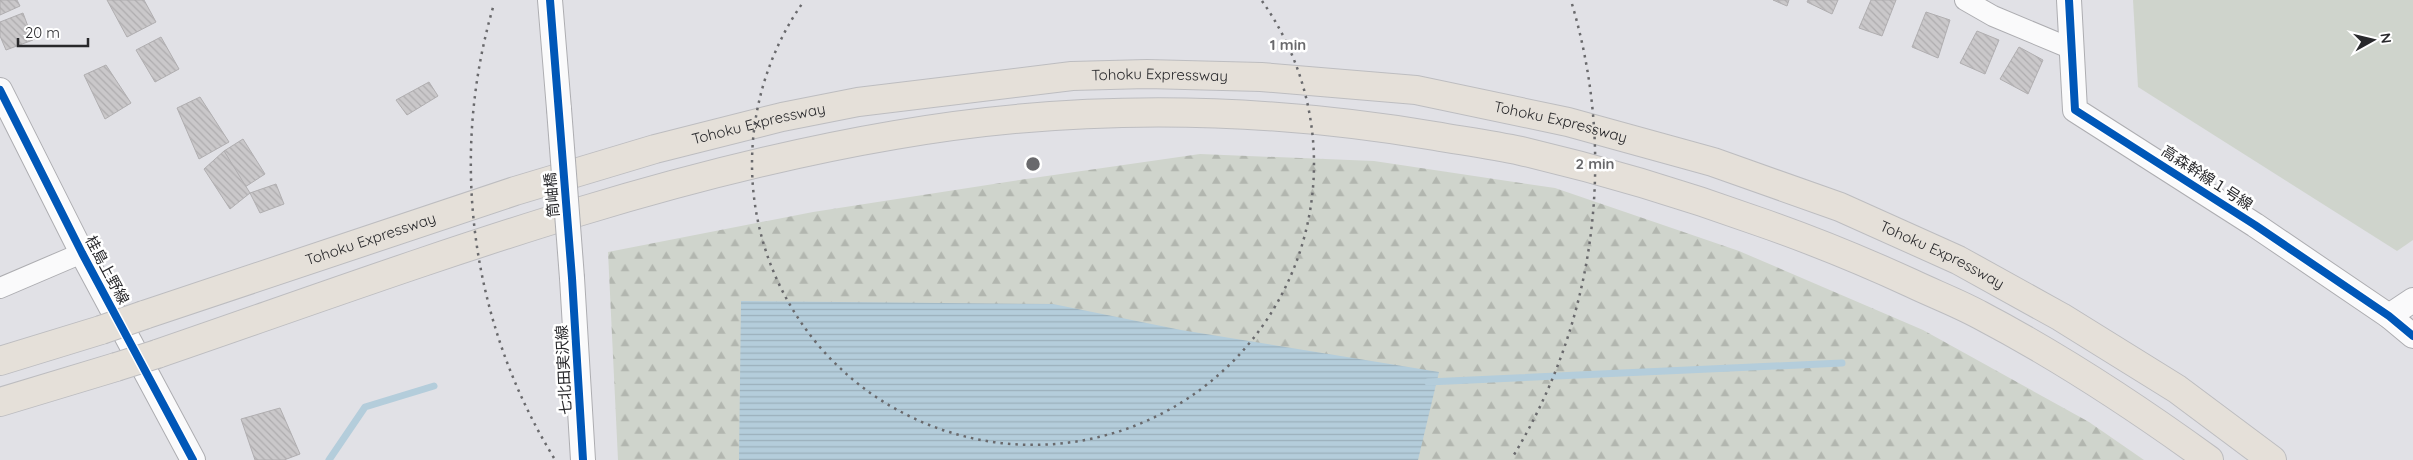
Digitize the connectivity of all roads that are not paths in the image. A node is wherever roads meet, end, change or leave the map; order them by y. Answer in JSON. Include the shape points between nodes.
{"nodes":[{"id":1,"x":550,"y":0,"type":"edge"},
{"id":2,"x":1965,"y":0,"type":"edge"},
{"id":3,"x":2069,"y":0,"type":"edge"},
{"id":4,"x":2072,"y":49,"type":"junction"},
{"id":5,"x":0,"y":90,"type":"edge"},
{"id":6,"x":82,"y":253,"type":"junction"},
{"id":7,"x":572,"y":278,"type":"joint"},
{"id":8,"x":0,"y":288,"type":"edge"},
{"id":9,"x":2413,"y":300,"type":"edge"},
{"id":10,"x":2389,"y":316,"type":"junction"},
{"id":11,"x":2413,"y":336,"type":"edge"},
{"id":12,"x":0,"y":361,"type":"edge"},
{"id":13,"x":0,"y":402,"type":"edge"},
{"id":14,"x":194,"y":460,"type":"edge"},
{"id":15,"x":583,"y":460,"type":"edge"},
{"id":16,"x":2209,"y":460,"type":"edge"},
{"id":17,"x":2272,"y":460,"type":"edge"}],
"edges":[{"from":1,"to":7,"type":"street","name":"筒岫橋","bridge":true},
{"from":2,"to":4,"type":"street","via":[[1993,16]]},
{"from":3,"to":4,"type":"street","name":"高森幹線１号線"},
{"from":4,"to":10,"type":"street","name":"高森幹線１号線","via":[[2075,110],[2255,225]]},
{"from":5,"to":6,"type":"street","name":"桂島上野線"},
{"from":6,"to":8,"type":"street"},
{"from":6,"to":14,"type":"street","name":"桂島上野線"},
{"from":7,"to":15,"type":"street","name":"七北田実沢線"},
{"from":9,"to":10,"type":"street"},
{"from":10,"to":11,"type":"street","name":"高森幹線１号線"},
{"from":12,"to":17,"type":"highway","name":"Tohoku Expressway","bridge":true,"via":[[515,191],[655,149],[782,117],[858,102],[1072,76],[1147,74],[1298,80],[1416,90],[1568,122],[1713,162],[1840,207],[1958,260],[2061,317],[2176,389]]},
{"from":13,"to":16,"type":"highway","bridge":true,"via":[[157,354],[519,230],[632,196],[761,163],[896,134],[1010,120],[1106,113],[1238,114],[1382,128],[1515,150],[1603,171],[1694,198],[1830,246],[1978,313],[2096,382]]}]}
